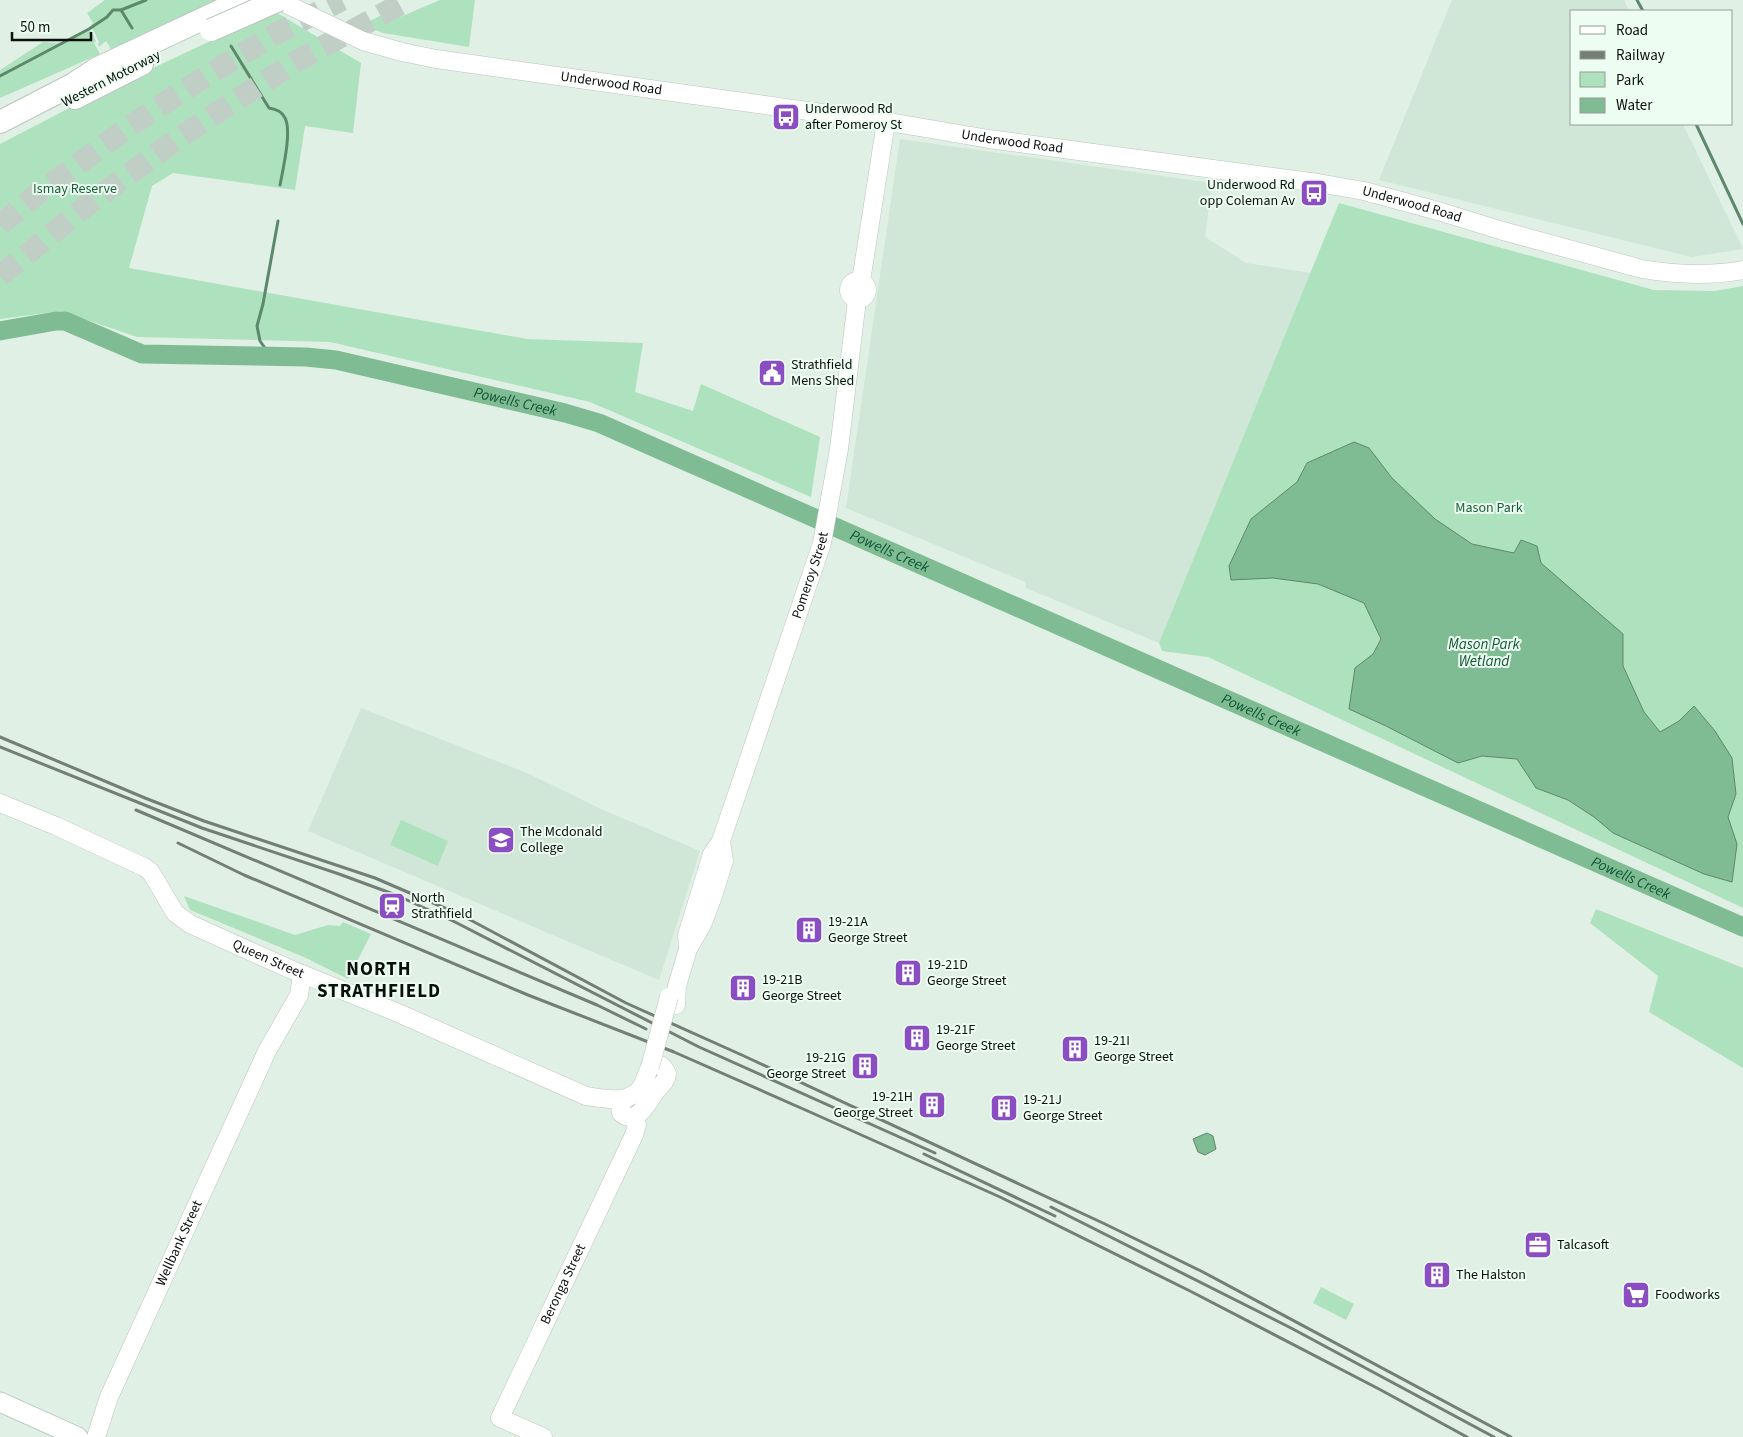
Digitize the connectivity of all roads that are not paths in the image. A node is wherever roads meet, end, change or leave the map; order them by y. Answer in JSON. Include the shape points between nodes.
{"nodes":[{"id":1,"x":243,"y":0,"type":"edge"},
{"id":2,"x":281,"y":2,"type":"edge"},
{"id":3,"x":207,"y":24,"type":"junction"},
{"id":4,"x":98,"y":68,"type":"junction"},
{"id":5,"x":0,"y":107,"type":"edge"},
{"id":6,"x":0,"y":122,"type":"edge"},
{"id":7,"x":886,"y":122,"type":"junction"},
{"id":8,"x":0,"y":136,"type":"edge"},
{"id":9,"x":1743,"y":270,"type":"edge"},
{"id":10,"x":0,"y":803,"type":"edge"},
{"id":11,"x":300,"y":973,"type":"junction"},
{"id":12,"x":321,"y":981,"type":"junction"},
{"id":13,"x":299,"y":995,"type":"junction"},
{"id":14,"x":267,"y":1051,"type":"junction"},
{"id":15,"x":627,"y":1111,"type":"junction"},
{"id":16,"x":0,"y":1402,"type":"edge"},
{"id":17,"x":78,"y":1437,"type":"edge"},
{"id":18,"x":96,"y":1437,"type":"edge"},
{"id":19,"x":543,"y":1437,"type":"edge"}],
"edges":[{"from":1,"to":3,"type":"highway","name":"Western Motorway"},
{"from":2,"to":3,"type":"highway","name":"Western Motorway","bridge":true},
{"from":2,"to":7,"type":"main road","name":"Underwood Road","via":[[363,41],[436,59]]},
{"from":3,"to":4,"type":"highway","name":"Western Motorway"},
{"from":3,"to":8,"type":"highway","name":"Western Motorway"},
{"from":4,"to":5,"type":"highway"},
{"from":4,"to":6,"type":"highway","name":"Western Motorway"},
{"from":7,"to":9,"type":"main road","name":"Underwood Road","via":[[1364,191],[1642,269],[1693,275]]},
{"from":7,"to":15,"type":"main road","name":"Pomeroy Street","via":[[860,281],[868,293],[857,300],[839,449],[818,558],[721,841],[712,854],[687,935],[688,949],[674,996],[664,1052],[659,1065]]},
{"from":10,"to":11,"type":"main road","name":"Queen Street","via":[[150,871],[182,920]]},
{"from":11,"to":12,"type":"main road","name":"Queen Street"},
{"from":11,"to":13,"type":"main road","name":"Wellbank Street"},
{"from":11,"to":14,"type":"main road","name":"Wellbank Street","via":[[283,1005]]},
{"from":12,"to":13,"type":"main road"},
{"from":12,"to":15,"type":"main road","name":"Queen Street","via":[[586,1096],[598,1106]]},
{"from":13,"to":14,"type":"main road","name":"Wellbank Street"},
{"from":14,"to":18,"type":"main road","name":"Wellbank Street","via":[[109,1397]]},
{"from":15,"to":19,"type":"main road","name":"Beronga Street","via":[[637,1125],[634,1135],[500,1418]]},
{"from":16,"to":17,"type":"main road"}]}
